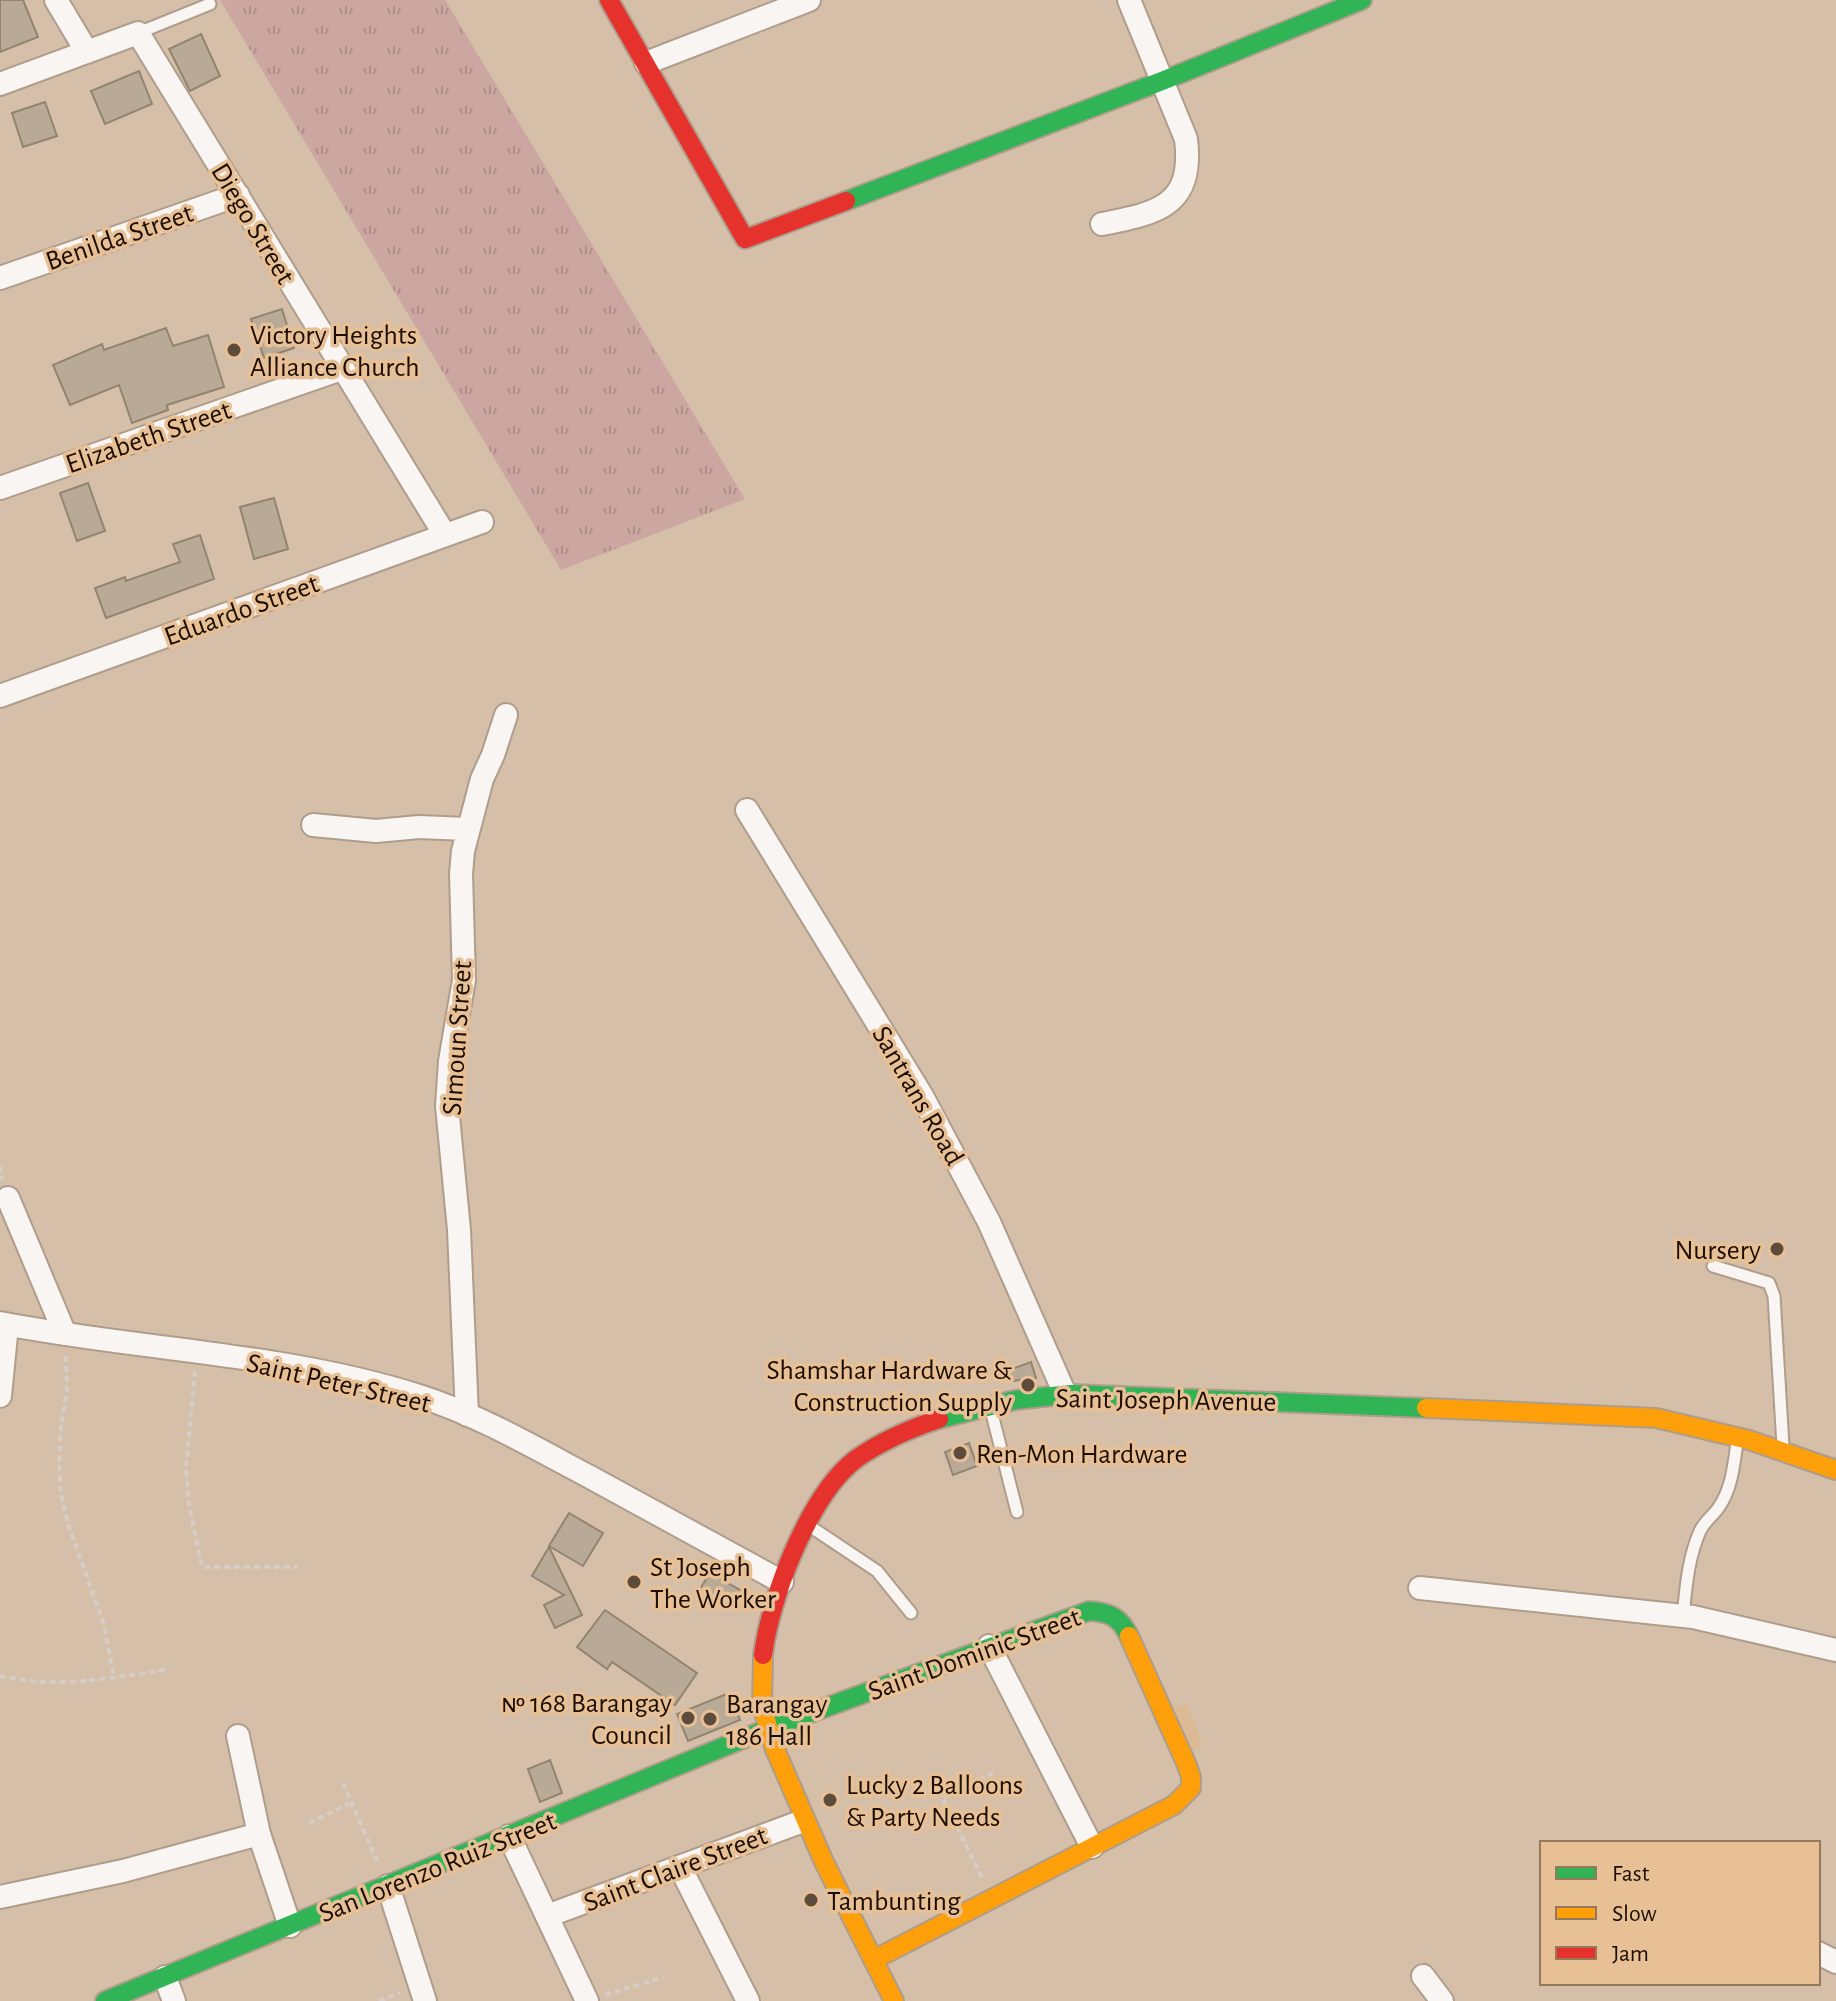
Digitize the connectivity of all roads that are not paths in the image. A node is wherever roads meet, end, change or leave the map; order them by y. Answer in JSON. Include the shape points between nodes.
{"nodes":[{"id":1,"x":56,"y":0,"type":"edge"},
{"id":2,"x":609,"y":0,"type":"edge"},
{"id":3,"x":809,"y":0,"type":"edge"},
{"id":4,"x":1129,"y":0,"type":"edge"},
{"id":5,"x":1362,"y":0,"type":"edge"},
{"id":6,"x":210,"y":4,"type":"dead end"},
{"id":7,"x":138,"y":33,"type":"junction"},
{"id":8,"x":87,"y":52,"type":"junction"},
{"id":9,"x":646,"y":63,"type":"junction"},
{"id":10,"x":1162,"y":81,"type":"junction"},
{"id":11,"x":0,"y":84,"type":"edge"},
{"id":12,"x":238,"y":195,"type":"junction"},
{"id":13,"x":1102,"y":224,"type":"dead end"},
{"id":14,"x":0,"y":278,"type":"edge"},
{"id":15,"x":341,"y":369,"type":"junction"},
{"id":16,"x":0,"y":488,"type":"edge"},
{"id":17,"x":482,"y":522,"type":"dead end"},
{"id":18,"x":445,"y":535,"type":"junction"},
{"id":19,"x":0,"y":696,"type":"edge"},
{"id":20,"x":506,"y":715,"type":"dead end"},
{"id":21,"x":747,"y":810,"type":"dead end"},
{"id":22,"x":313,"y":825,"type":"dead end"},
{"id":23,"x":467,"y":829,"type":"junction"},
{"id":24,"x":8,"y":1198,"type":"dead end"},
{"id":25,"x":1713,"y":1266,"type":"dead end"},
{"id":26,"x":4,"y":1324,"type":"edge"},
{"id":27,"x":65,"y":1334,"type":"junction"},
{"id":28,"x":1065,"y":1394,"type":"junction"},
{"id":29,"x":0,"y":1396,"type":"edge"},
{"id":30,"x":990,"y":1406,"type":"junction"},
{"id":31,"x":467,"y":1415,"type":"junction"},
{"id":32,"x":1737,"y":1437,"type":"junction"},
{"id":33,"x":1783,"y":1452,"type":"junction"},
{"id":34,"x":1836,"y":1470,"type":"edge"},
{"id":35,"x":1017,"y":1512,"type":"dead end"},
{"id":36,"x":808,"y":1524,"type":"junction"},
{"id":37,"x":782,"y":1582,"type":"junction"},
{"id":38,"x":1420,"y":1588,"type":"dead end"},
{"id":39,"x":911,"y":1613,"type":"dead end"},
{"id":40,"x":1683,"y":1616,"type":"junction"},
{"id":41,"x":989,"y":1646,"type":"junction"},
{"id":42,"x":1836,"y":1650,"type":"edge"},
{"id":43,"x":767,"y":1729,"type":"junction"},
{"id":44,"x":238,"y":1736,"type":"dead end"},
{"id":45,"x":803,"y":1821,"type":"junction"},
{"id":46,"x":259,"y":1834,"type":"junction"},
{"id":47,"x":509,"y":1836,"type":"junction"},
{"id":48,"x":1092,"y":1847,"type":"junction"},
{"id":49,"x":680,"y":1867,"type":"junction"},
{"id":50,"x":388,"y":1886,"type":"junction"},
{"id":51,"x":0,"y":1897,"type":"edge"},
{"id":52,"x":547,"y":1916,"type":"junction"},
{"id":53,"x":290,"y":1926,"type":"junction"},
{"id":54,"x":873,"y":1960,"type":"junction"},
{"id":55,"x":1423,"y":1976,"type":"dead end"},
{"id":56,"x":165,"y":1977,"type":"junction"},
{"id":57,"x":105,"y":2001,"type":"edge"},
{"id":58,"x":174,"y":2001,"type":"edge"},
{"id":59,"x":425,"y":2001,"type":"edge"},
{"id":60,"x":587,"y":2001,"type":"edge"},
{"id":61,"x":748,"y":2001,"type":"edge"},
{"id":62,"x":894,"y":2001,"type":"edge"},
{"id":63,"x":1442,"y":2001,"type":"edge"}],
"edges":[{"from":1,"to":8,"type":"street"},
{"from":2,"to":9,"type":"street"},
{"from":3,"to":9,"type":"street"},
{"from":4,"to":10,"type":"street"},
{"from":5,"to":10,"type":"street"},
{"from":6,"to":7,"type":"lane"},
{"from":7,"to":8,"type":"street"},
{"from":7,"to":12,"type":"street","name":"Diego Street"},
{"from":8,"to":11,"type":"street"},
{"from":9,"to":10,"type":"street","via":[[745,239]]},
{"from":10,"to":13,"type":"street","via":[[1186,139],[1189,162],[1183,183],[1155,211]]},
{"from":12,"to":14,"type":"street","name":"Benilda Street"},
{"from":12,"to":15,"type":"street","name":"Diego Street"},
{"from":15,"to":16,"type":"street","name":"Elizabeth Street"},
{"from":15,"to":18,"type":"street","name":"Diego Street"},
{"from":17,"to":18,"type":"street","name":"Eduardo Street"},
{"from":18,"to":19,"type":"street","name":"Eduardo Street"},
{"from":20,"to":23,"type":"street","name":"Simoun Street"},
{"from":21,"to":28,"type":"street","name":"Santrans Road","via":[[922,1096],[989,1222]]},
{"from":22,"to":23,"type":"street","via":[[376,831]]},
{"from":23,"to":31,"type":"street","name":"Simoun Street","via":[[461,874],[464,980],[447,1106]]},
{"from":24,"to":27,"type":"street"},
{"from":25,"to":33,"type":"lane","via":[[1769,1283],[1774,1296]]},
{"from":26,"to":27,"type":"street","name":"Saint Peter Street"},
{"from":26,"to":29,"type":"street"},
{"from":27,"to":31,"type":"street","name":"Saint Peter Street","via":[[358,1380]]},
{"from":28,"to":30,"type":"street","name":"Saint Joseph Avenue"},
{"from":28,"to":32,"type":"street","name":"Saint Joseph Avenue","via":[[1656,1418]]},
{"from":30,"to":35,"type":"lane"},
{"from":30,"to":36,"type":"street","name":"Saint Joseph Avenue","via":[[899,1435],[854,1460],[826,1492]]},
{"from":31,"to":37,"type":"street","name":"Saint Peter Street"},
{"from":32,"to":33,"type":"street","name":"Saint Joseph Avenue"},
{"from":32,"to":40,"type":"lane","via":[[1730,1484],[1700,1531],[1691,1560]]},
{"from":33,"to":34,"type":"street","name":"Saint Joseph Avenue"},
{"from":36,"to":37,"type":"street","name":"Saint Joseph Avenue"},
{"from":36,"to":39,"type":"lane","via":[[877,1571]]},
{"from":37,"to":43,"type":"street","name":"Saint Joseph Avenue","via":[[762,1659]]},
{"from":38,"to":40,"type":"street"},
{"from":40,"to":42,"type":"street"},
{"from":41,"to":43,"type":"street","name":"Saint Dominic Street"},
{"from":41,"to":48,"type":"street"},
{"from":41,"to":48,"type":"street","name":"Saint Dominic Street","via":[[1089,1611],[1105,1612],[1125,1628],[1186,1763],[1191,1788],[1174,1805]]},
{"from":43,"to":45,"type":"street","name":"Saint Joseph Avenue"},
{"from":43,"to":47,"type":"street","name":"San Lorenzo Ruiz Street"},
{"from":44,"to":46,"type":"street"},
{"from":45,"to":49,"type":"street","name":"Saint Claire Street"},
{"from":45,"to":54,"type":"street","name":"Saint Joseph Avenue"},
{"from":46,"to":51,"type":"street"},
{"from":46,"to":53,"type":"street"},
{"from":47,"to":50,"type":"street","name":"San Lorenzo Ruiz Street"},
{"from":47,"to":52,"type":"street"},
{"from":48,"to":54,"type":"street","name":"Saint Dominic Street"},
{"from":49,"to":52,"type":"street","name":"Saint Claire Street"},
{"from":49,"to":61,"type":"street"},
{"from":50,"to":53,"type":"street","name":"San Lorenzo Ruiz Street"},
{"from":50,"to":59,"type":"street"},
{"from":52,"to":60,"type":"street"},
{"from":53,"to":56,"type":"street","name":"San Lorenzo Ruiz Street"},
{"from":54,"to":62,"type":"street","name":"Saint Joseph Avenue"},
{"from":55,"to":63,"type":"street"},
{"from":56,"to":57,"type":"street","name":"San Lorenzo Ruiz Street"},
{"from":56,"to":58,"type":"street"}]}
